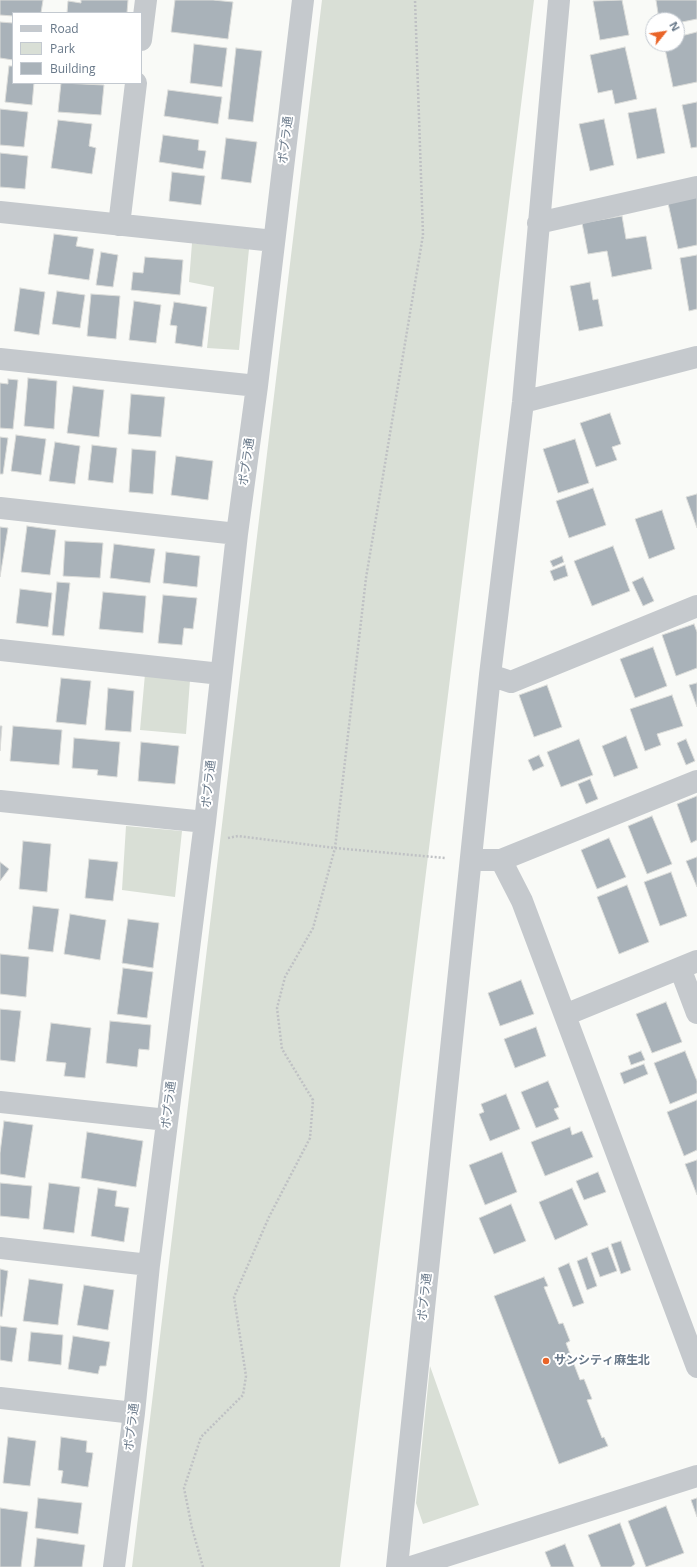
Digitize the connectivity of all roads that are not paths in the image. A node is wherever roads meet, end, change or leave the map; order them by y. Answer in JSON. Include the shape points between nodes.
{"nodes":[{"id":1,"x":146,"y":0,"type":"edge"},
{"id":2,"x":303,"y":0,"type":"edge"},
{"id":3,"x":559,"y":0,"type":"edge"},
{"id":4,"x":142,"y":32,"type":"edge"},
{"id":5,"x":136,"y":84,"type":"edge"},
{"id":6,"x":697,"y":187,"type":"edge"},
{"id":7,"x":0,"y":212,"type":"edge"},
{"id":8,"x":538,"y":223,"type":"junction"},
{"id":9,"x":119,"y":225,"type":"junction"},
{"id":10,"x":274,"y":241,"type":"junction"},
{"id":11,"x":697,"y":357,"type":"edge"},
{"id":12,"x":0,"y":359,"type":"edge"},
{"id":13,"x":257,"y":386,"type":"junction"},
{"id":14,"x":523,"y":402,"type":"junction"},
{"id":15,"x":0,"y":508,"type":"edge"},
{"id":16,"x":237,"y":534,"type":"junction"},
{"id":17,"x":697,"y":606,"type":"edge"},
{"id":18,"x":0,"y":650,"type":"edge"},
{"id":19,"x":221,"y":674,"type":"junction"},
{"id":20,"x":490,"y":675,"type":"junction"},
{"id":21,"x":697,"y":781,"type":"edge"},
{"id":22,"x":0,"y":801,"type":"edge"},
{"id":23,"x":205,"y":822,"type":"junction"},
{"id":24,"x":472,"y":860,"type":"junction"},
{"id":25,"x":501,"y":860,"type":"junction"},
{"id":26,"x":689,"y":965,"type":"edge"},
{"id":27,"x":697,"y":1013,"type":"edge"},
{"id":28,"x":565,"y":1015,"type":"junction"},
{"id":29,"x":0,"y":1102,"type":"edge"},
{"id":30,"x":167,"y":1120,"type":"junction"},
{"id":31,"x":0,"y":1248,"type":"edge"},
{"id":32,"x":149,"y":1265,"type":"junction"},
{"id":33,"x":697,"y":1367,"type":"edge"},
{"id":34,"x":0,"y":1398,"type":"edge"},
{"id":35,"x":134,"y":1413,"type":"junction"},
{"id":36,"x":697,"y":1476,"type":"edge"},
{"id":37,"x":114,"y":1567,"type":"edge"},
{"id":38,"x":397,"y":1567,"type":"edge"},
{"id":39,"x":411,"y":1567,"type":"edge"}],
"edges":[{"from":1,"to":4,"type":"street"},
{"from":2,"to":10,"type":"street","name":"ポプラ通"},
{"from":3,"to":8,"type":"street","name":"ポプラ通"},
{"from":5,"to":9,"type":"street"},
{"from":6,"to":8,"type":"street"},
{"from":7,"to":9,"type":"street"},
{"from":8,"to":14,"type":"street","name":"ポプラ通"},
{"from":9,"to":10,"type":"street"},
{"from":10,"to":13,"type":"street","name":"ポプラ通"},
{"from":11,"to":14,"type":"street"},
{"from":12,"to":13,"type":"street"},
{"from":13,"to":16,"type":"street","name":"ポプラ通"},
{"from":14,"to":20,"type":"street","name":"ポプラ通"},
{"from":15,"to":16,"type":"street"},
{"from":16,"to":19,"type":"street","name":"ポプラ通"},
{"from":17,"to":20,"type":"street","via":[[511,682]]},
{"from":18,"to":19,"type":"street"},
{"from":19,"to":23,"type":"street","name":"ポプラ通"},
{"from":20,"to":24,"type":"street","name":"ポプラ通"},
{"from":21,"to":25,"type":"street"},
{"from":22,"to":23,"type":"street"},
{"from":23,"to":30,"type":"street","name":"ポプラ通"},
{"from":24,"to":25,"type":"street"},
{"from":24,"to":38,"type":"street","name":"ポプラ通"},
{"from":25,"to":28,"type":"street","via":[[522,901]]},
{"from":26,"to":27,"type":"street"},
{"from":26,"to":28,"type":"street"},
{"from":28,"to":33,"type":"street"},
{"from":29,"to":30,"type":"street"},
{"from":30,"to":32,"type":"street","name":"ポプラ通"},
{"from":31,"to":32,"type":"street"},
{"from":32,"to":35,"type":"street","name":"ポプラ通"},
{"from":34,"to":35,"type":"street"},
{"from":35,"to":37,"type":"street","name":"ポプラ通"},
{"from":36,"to":39,"type":"street"}]}
